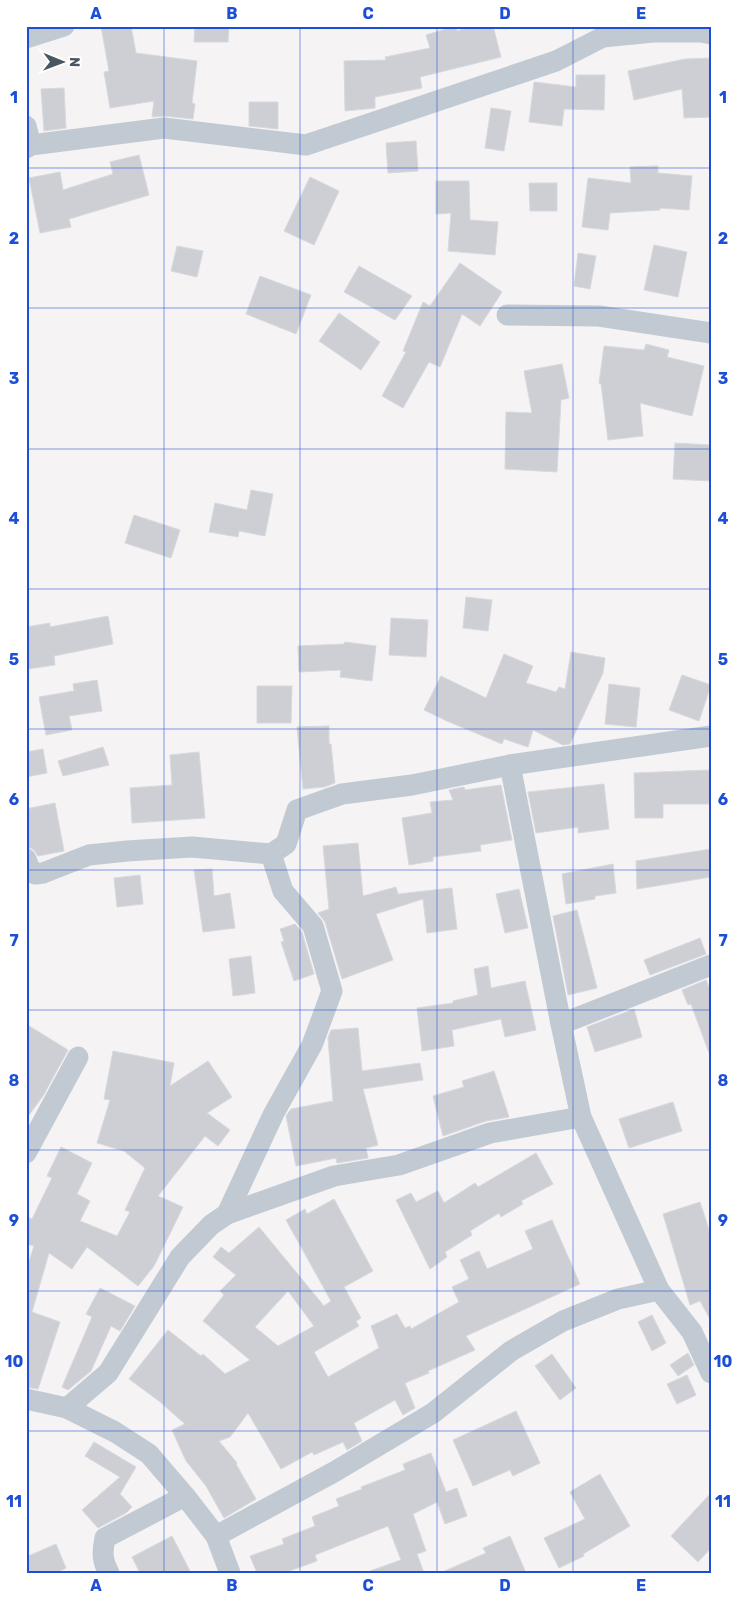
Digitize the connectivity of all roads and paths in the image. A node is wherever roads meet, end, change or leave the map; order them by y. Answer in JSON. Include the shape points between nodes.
{"nodes":[{"id":1,"x":64,"y":26,"type":"edge"},
{"id":2,"x":711,"y":34,"type":"edge"},
{"id":3,"x":26,"y":38,"type":"edge"},
{"id":4,"x":28,"y":140,"type":"edge"},
{"id":5,"x":507,"y":315,"type":"dead end"},
{"id":6,"x":711,"y":333,"type":"edge"},
{"id":7,"x":711,"y":736,"type":"edge"},
{"id":8,"x":510,"y":765,"type":"junction"},
{"id":9,"x":271,"y":854,"type":"junction"},
{"id":10,"x":26,"y":859,"type":"edge"},
{"id":11,"x":711,"y":965,"type":"edge"},
{"id":12,"x":561,"y":1024,"type":"junction"},
{"id":13,"x":78,"y":1057,"type":"dead end"},
{"id":14,"x":581,"y":1117,"type":"junction"},
{"id":15,"x":26,"y":1153,"type":"edge"},
{"id":16,"x":227,"y":1214,"type":"junction"},
{"id":17,"x":659,"y":1290,"type":"junction"},
{"id":18,"x":711,"y":1373,"type":"edge"},
{"id":19,"x":26,"y":1399,"type":"edge"},
{"id":20,"x":67,"y":1408,"type":"junction"},
{"id":21,"x":185,"y":1496,"type":"junction"},
{"id":22,"x":216,"y":1536,"type":"junction"},
{"id":23,"x":109,"y":1573,"type":"edge"},
{"id":24,"x":230,"y":1573,"type":"edge"}],
"edges":[{"from":1,"to":3,"type":"street"},
{"from":2,"to":4,"type":"street","via":[[653,32],[603,37],[556,61],[306,145],[164,128]]},
{"from":5,"to":6,"type":"street","via":[[598,316]]},
{"from":7,"to":8,"type":"street"},
{"from":8,"to":9,"type":"street","via":[[342,794],[297,810],[286,844]]},
{"from":8,"to":12,"type":"street"},
{"from":9,"to":10,"type":"street","via":[[192,847],[127,850],[89,855],[35,874]]},
{"from":9,"to":16,"type":"street","via":[[283,891],[313,926],[332,991],[312,1045],[274,1113]]},
{"from":11,"to":12,"type":"street"},
{"from":12,"to":14,"type":"street"},
{"from":13,"to":15,"type":"street"},
{"from":14,"to":16,"type":"street","via":[[490,1133],[399,1164],[334,1176]]},
{"from":14,"to":17,"type":"street"},
{"from":16,"to":20,"type":"street","via":[[211,1225],[180,1257],[108,1373]]},
{"from":17,"to":18,"type":"street","via":[[692,1332]]},
{"from":17,"to":22,"type":"street","via":[[618,1299],[563,1321],[511,1351],[433,1413],[334,1472]]},
{"from":19,"to":20,"type":"street"},
{"from":20,"to":21,"type":"street","via":[[115,1432],[149,1454]]},
{"from":21,"to":22,"type":"street"},
{"from":21,"to":23,"type":"street","via":[[105,1538],[102,1552]]},
{"from":22,"to":24,"type":"street"}]}
